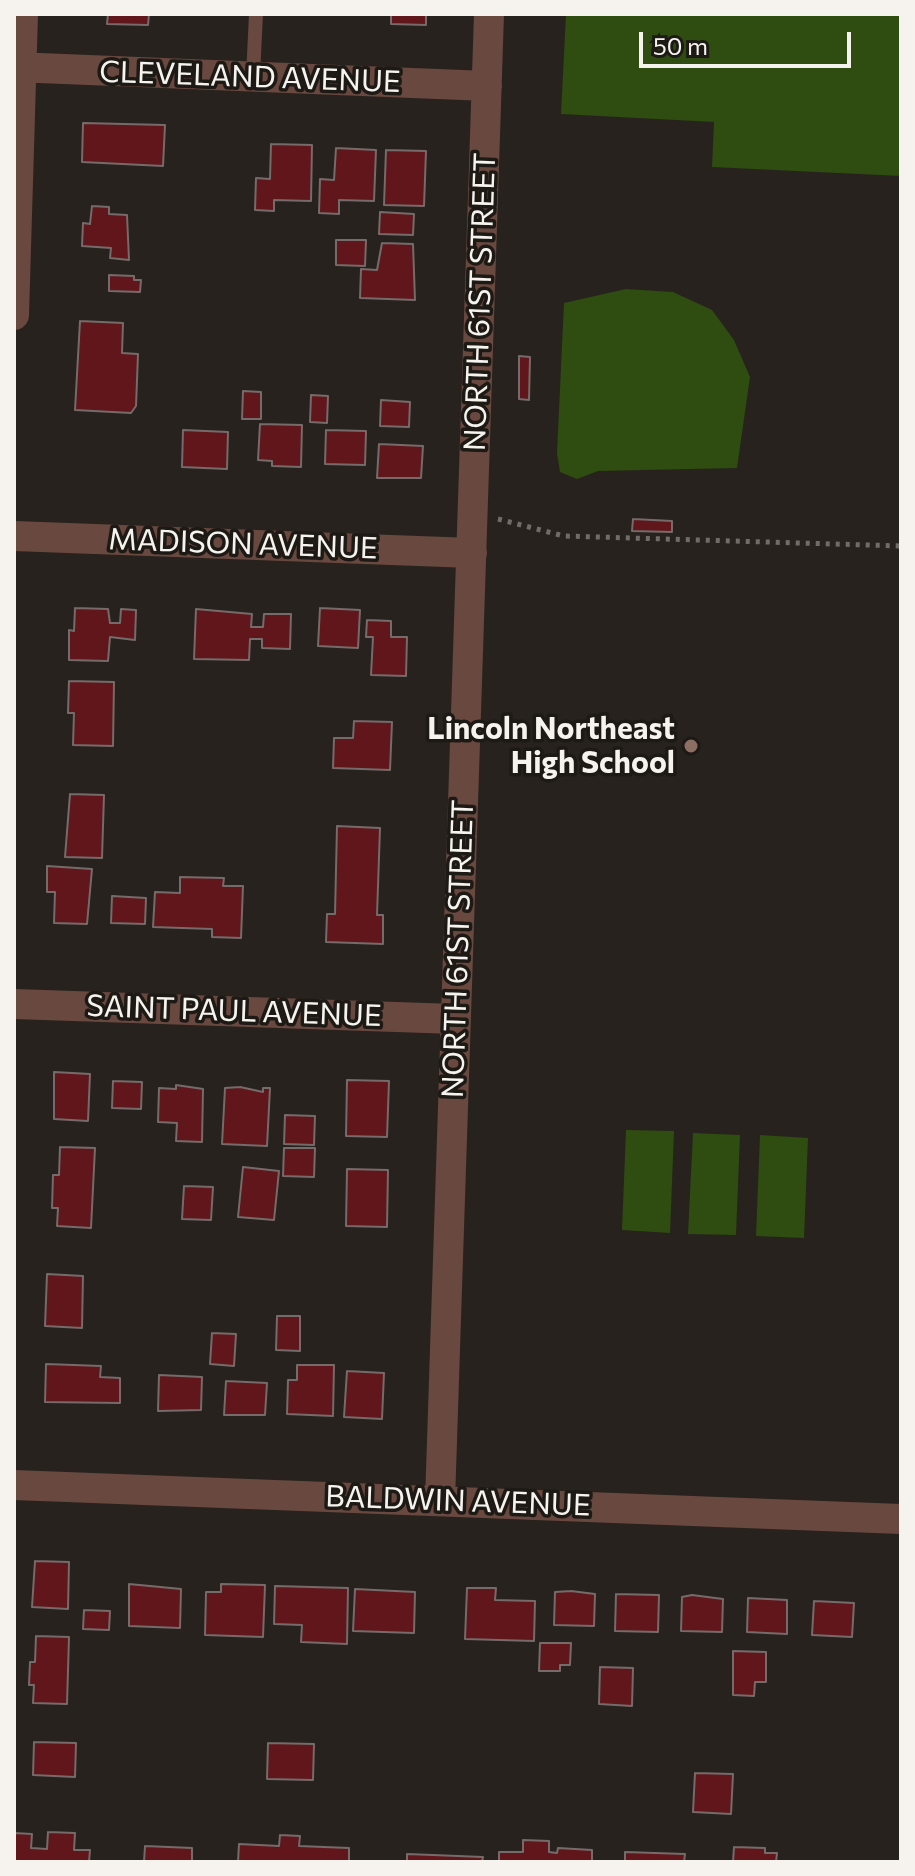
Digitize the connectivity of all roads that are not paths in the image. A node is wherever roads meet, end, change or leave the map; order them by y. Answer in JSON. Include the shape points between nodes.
{"nodes":[{"id":1,"x":23,"y":14,"type":"edge"},
{"id":2,"x":256,"y":14,"type":"edge"},
{"id":3,"x":489,"y":14,"type":"edge"},
{"id":4,"x":18,"y":67,"type":"edge"},
{"id":5,"x":253,"y":76,"type":"junction"},
{"id":6,"x":487,"y":86,"type":"junction"},
{"id":7,"x":14,"y":301,"type":"edge"},
{"id":8,"x":14,"y":315,"type":"edge"},
{"id":9,"x":14,"y":536,"type":"edge"},
{"id":10,"x":472,"y":553,"type":"junction"},
{"id":11,"x":14,"y":1004,"type":"edge"},
{"id":12,"x":455,"y":1019,"type":"junction"},
{"id":13,"x":14,"y":1485,"type":"edge"},
{"id":14,"x":440,"y":1501,"type":"junction"},
{"id":15,"x":901,"y":1519,"type":"edge"}],
"edges":[{"from":1,"to":4,"type":"street"},
{"from":2,"to":5,"type":"lane"},
{"from":3,"to":6,"type":"street","name":"NORTH 61ST STREET"},
{"from":4,"to":5,"type":"street","name":"CLEVELAND AVENUE"},
{"from":4,"to":7,"type":"street"},
{"from":5,"to":6,"type":"street","name":"CLEVELAND AVENUE"},
{"from":6,"to":10,"type":"street","name":"NORTH 61ST STREET"},
{"from":7,"to":8,"type":"street"},
{"from":9,"to":10,"type":"street","name":"MADISON AVENUE"},
{"from":10,"to":12,"type":"street","name":"NORTH 61ST STREET"},
{"from":11,"to":12,"type":"street","name":"SAINT PAUL AVENUE"},
{"from":12,"to":14,"type":"street","name":"NORTH 61ST STREET"},
{"from":13,"to":14,"type":"street","name":"BALDWIN AVENUE"},
{"from":14,"to":15,"type":"street","name":"BALDWIN AVENUE"}]}
